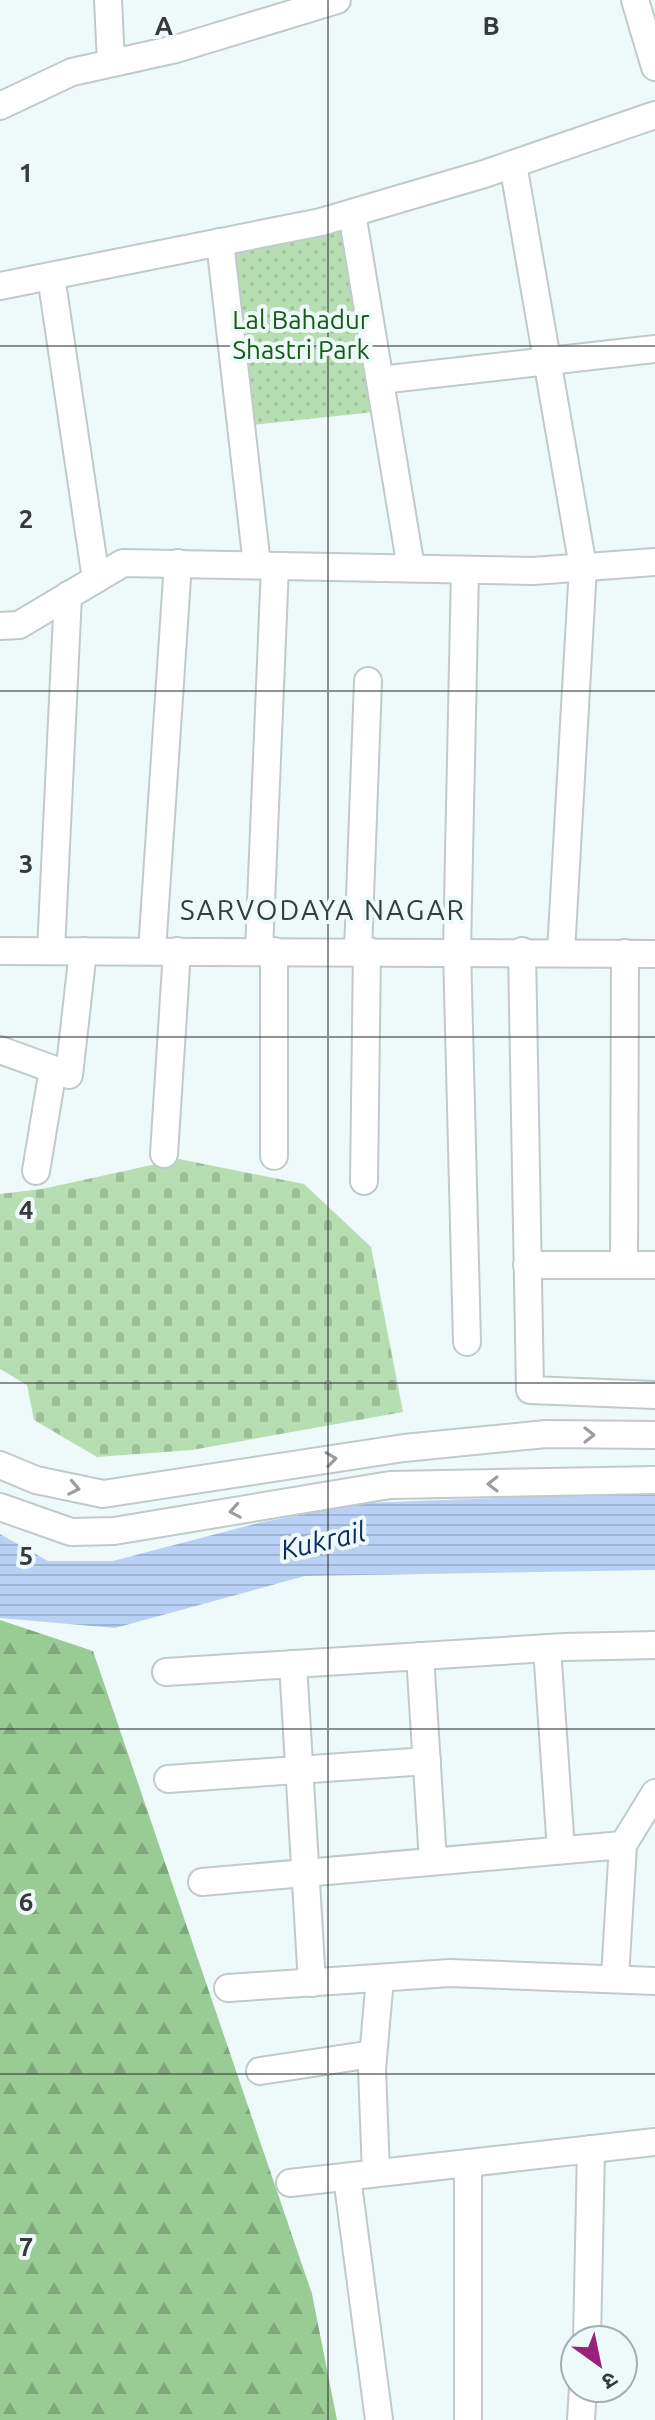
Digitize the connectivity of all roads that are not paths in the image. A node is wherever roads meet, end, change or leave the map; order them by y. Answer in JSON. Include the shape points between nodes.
{"nodes":[{"id":1,"x":108,"y":0,"type":"edge"},
{"id":2,"x":337,"y":0,"type":"edge"},
{"id":3,"x":635,"y":0,"type":"edge"},
{"id":4,"x":265,"y":11,"type":"edge"},
{"id":5,"x":111,"y":63,"type":"junction"},
{"id":6,"x":655,"y":67,"type":"edge"},
{"id":7,"x":0,"y":106,"type":"edge"},
{"id":8,"x":655,"y":117,"type":"edge"},
{"id":9,"x":513,"y":164,"type":"junction"},
{"id":10,"x":352,"y":213,"type":"junction"},
{"id":11,"x":220,"y":242,"type":"junction"},
{"id":12,"x":51,"y":276,"type":"junction"},
{"id":13,"x":0,"y":286,"type":"edge"},
{"id":14,"x":655,"y":349,"type":"edge"},
{"id":15,"x":547,"y":361,"type":"junction"},
{"id":16,"x":380,"y":380,"type":"junction"},
{"id":17,"x":655,"y":562,"type":"edge"},
{"id":18,"x":178,"y":563,"type":"junction"},
{"id":19,"x":266,"y":566,"type":"junction"},
{"id":20,"x":583,"y":567,"type":"junction"},
{"id":21,"x":411,"y":568,"type":"junction"},
{"id":22,"x":465,"y":570,"type":"junction"},
{"id":23,"x":96,"y":579,"type":"junction"},
{"id":24,"x":68,"y":595,"type":"junction"},
{"id":25,"x":0,"y":626,"type":"edge"},
{"id":26,"x":368,"y":681,"type":"dead end"},
{"id":27,"x":363,"y":950,"type":"junction"},
{"id":28,"x":457,"y":950,"type":"junction"},
{"id":29,"x":0,"y":951,"type":"edge"},
{"id":30,"x":51,"y":951,"type":"junction"},
{"id":31,"x":83,"y":951,"type":"junction"},
{"id":32,"x":164,"y":951,"type":"junction"},
{"id":33,"x":266,"y":951,"type":"junction"},
{"id":34,"x":522,"y":951,"type":"junction"},
{"id":35,"x":561,"y":952,"type":"junction"},
{"id":36,"x":625,"y":953,"type":"junction"},
{"id":37,"x":655,"y":954,"type":"edge"},
{"id":38,"x":0,"y":1050,"type":"edge"},
{"id":39,"x":53,"y":1069,"type":"junction"},
{"id":40,"x":164,"y":1154,"type":"dead end"},
{"id":41,"x":274,"y":1156,"type":"dead end"},
{"id":42,"x":36,"y":1171,"type":"dead end"},
{"id":43,"x":364,"y":1181,"type":"dead end"},
{"id":44,"x":527,"y":1265,"type":"junction"},
{"id":45,"x":624,"y":1265,"type":"junction"},
{"id":46,"x":655,"y":1265,"type":"edge"},
{"id":47,"x":467,"y":1342,"type":"dead end"},
{"id":48,"x":655,"y":1395,"type":"edge"},
{"id":49,"x":655,"y":1435,"type":"edge"},
{"id":50,"x":0,"y":1465,"type":"edge"},
{"id":51,"x":655,"y":1480,"type":"edge"},
{"id":52,"x":0,"y":1507,"type":"edge"},
{"id":53,"x":655,"y":1645,"type":"edge"},
{"id":54,"x":547,"y":1648,"type":"junction"},
{"id":55,"x":420,"y":1656,"type":"junction"},
{"id":56,"x":293,"y":1664,"type":"junction"},
{"id":57,"x":166,"y":1672,"type":"dead end"},
{"id":58,"x":427,"y":1761,"type":"junction"},
{"id":59,"x":299,"y":1770,"type":"junction"},
{"id":60,"x":168,"y":1779,"type":"dead end"},
{"id":61,"x":655,"y":1793,"type":"edge"},
{"id":62,"x":623,"y":1845,"type":"junction"},
{"id":63,"x":561,"y":1850,"type":"junction"},
{"id":64,"x":433,"y":1861,"type":"junction"},
{"id":65,"x":305,"y":1873,"type":"junction"},
{"id":66,"x":202,"y":1882,"type":"dead end"},
{"id":67,"x":615,"y":1977,"type":"junction"},
{"id":68,"x":380,"y":1978,"type":"junction"},
{"id":69,"x":655,"y":1981,"type":"edge"},
{"id":70,"x":312,"y":1983,"type":"junction"},
{"id":71,"x":228,"y":1988,"type":"dead end"},
{"id":72,"x":373,"y":2054,"type":"junction"},
{"id":73,"x":260,"y":2071,"type":"dead end"},
{"id":74,"x":655,"y":2142,"type":"edge"},
{"id":75,"x":591,"y":2149,"type":"junction"},
{"id":76,"x":468,"y":2163,"type":"junction"},
{"id":77,"x":376,"y":2173,"type":"junction"},
{"id":78,"x":347,"y":2177,"type":"junction"},
{"id":79,"x":290,"y":2183,"type":"dead end"},
{"id":80,"x":587,"y":2324,"type":"edge"},
{"id":81,"x":379,"y":2420,"type":"edge"},
{"id":82,"x":468,"y":2420,"type":"edge"}],
"edges":[{"from":1,"to":5,"type":"street"},
{"from":2,"to":4,"type":"street"},
{"from":3,"to":6,"type":"street"},
{"from":4,"to":5,"type":"street","via":[[176,49]]},
{"from":5,"to":7,"type":"street","via":[[72,72]]},
{"from":8,"to":9,"type":"street"},
{"from":9,"to":10,"type":"street"},
{"from":9,"to":15,"type":"street"},
{"from":10,"to":11,"type":"street"},
{"from":10,"to":16,"type":"street"},
{"from":11,"to":12,"type":"street"},
{"from":11,"to":19,"type":"street"},
{"from":12,"to":13,"type":"street"},
{"from":12,"to":23,"type":"street"},
{"from":14,"to":15,"type":"street"},
{"from":15,"to":16,"type":"street"},
{"from":15,"to":20,"type":"street"},
{"from":16,"to":21,"type":"street"},
{"from":17,"to":20,"type":"street"},
{"from":18,"to":19,"type":"street"},
{"from":18,"to":23,"type":"street","via":[[123,563]]},
{"from":18,"to":32,"type":"street"},
{"from":19,"to":21,"type":"street"},
{"from":19,"to":33,"type":"street"},
{"from":20,"to":22,"type":"street"},
{"from":20,"to":35,"type":"street"},
{"from":21,"to":22,"type":"street"},
{"from":22,"to":28,"type":"street"},
{"from":23,"to":24,"type":"street"},
{"from":24,"to":25,"type":"street","via":[[19,625]]},
{"from":24,"to":30,"type":"street"},
{"from":26,"to":27,"type":"street"},
{"from":27,"to":28,"type":"street"},
{"from":27,"to":33,"type":"street"},
{"from":27,"to":43,"type":"street"},
{"from":28,"to":34,"type":"street"},
{"from":28,"to":47,"type":"street"},
{"from":29,"to":30,"type":"street"},
{"from":30,"to":31,"type":"street"},
{"from":31,"to":32,"type":"street"},
{"from":31,"to":39,"type":"street","via":[[69,1075]]},
{"from":32,"to":33,"type":"street"},
{"from":32,"to":40,"type":"street"},
{"from":33,"to":41,"type":"street"},
{"from":34,"to":35,"type":"street"},
{"from":34,"to":44,"type":"street"},
{"from":35,"to":36,"type":"street"},
{"from":36,"to":37,"type":"street"},
{"from":36,"to":45,"type":"street"},
{"from":38,"to":39,"type":"street"},
{"from":39,"to":42,"type":"street"},
{"from":44,"to":45,"type":"street"},
{"from":44,"to":48,"type":"street","via":[[530,1390]]},
{"from":45,"to":46,"type":"street"},
{"from":50,"to":49,"type":"street","one_way":true,"via":[[36,1480],[103,1494],[404,1448],[546,1434]]},
{"from":51,"to":52,"type":"street","one_way":true,"via":[[390,1485],[114,1531],[71,1532]]},
{"from":53,"to":54,"type":"street"},
{"from":54,"to":55,"type":"street"},
{"from":54,"to":63,"type":"street"},
{"from":55,"to":56,"type":"street"},
{"from":55,"to":58,"type":"street"},
{"from":56,"to":57,"type":"street"},
{"from":56,"to":59,"type":"street"},
{"from":58,"to":59,"type":"street"},
{"from":58,"to":64,"type":"street"},
{"from":59,"to":60,"type":"street"},
{"from":59,"to":65,"type":"street"},
{"from":61,"to":62,"type":"street"},
{"from":62,"to":63,"type":"street"},
{"from":62,"to":67,"type":"street"},
{"from":63,"to":64,"type":"street"},
{"from":64,"to":65,"type":"street"},
{"from":65,"to":66,"type":"street"},
{"from":65,"to":70,"type":"street"},
{"from":67,"to":68,"type":"street","via":[[450,1973]]},
{"from":67,"to":69,"type":"street"},
{"from":68,"to":70,"type":"street"},
{"from":68,"to":72,"type":"street"},
{"from":70,"to":71,"type":"street"},
{"from":72,"to":73,"type":"street"},
{"from":72,"to":77,"type":"street"},
{"from":74,"to":75,"type":"street"},
{"from":75,"to":76,"type":"street"},
{"from":75,"to":80,"type":"street"},
{"from":76,"to":77,"type":"street"},
{"from":76,"to":82,"type":"street"},
{"from":77,"to":78,"type":"street"},
{"from":78,"to":79,"type":"street"},
{"from":78,"to":81,"type":"street"}]}
